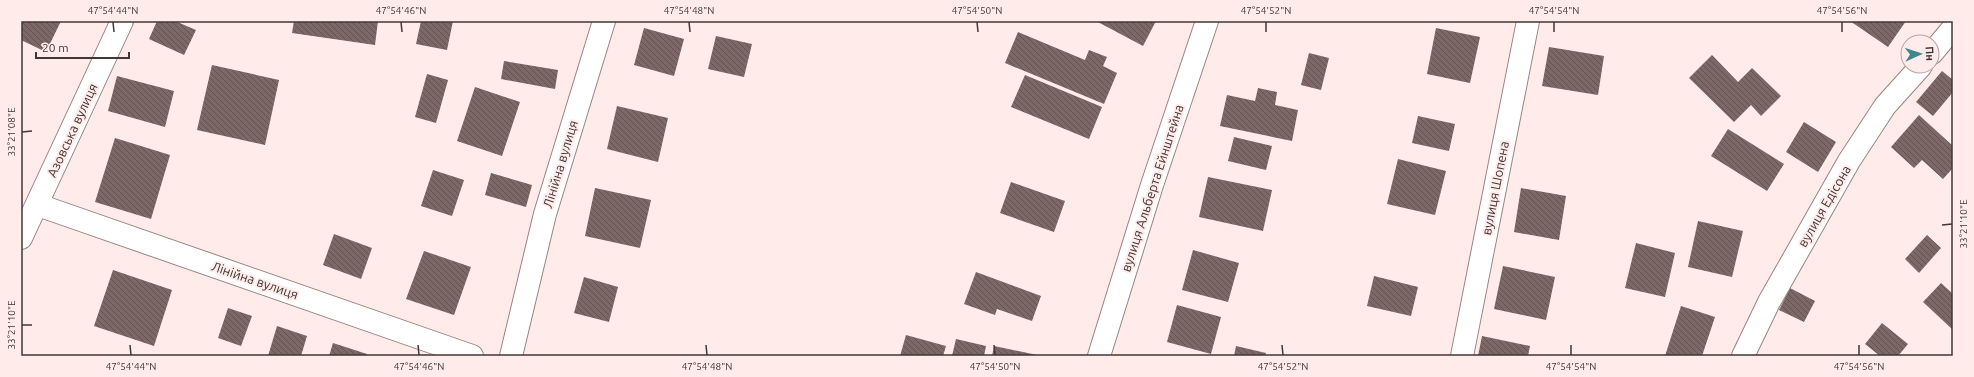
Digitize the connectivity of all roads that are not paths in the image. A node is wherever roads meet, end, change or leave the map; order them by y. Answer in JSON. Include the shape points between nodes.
{"nodes":[{"id":1,"x":122,"y":21,"type":"edge"},
{"id":2,"x":604,"y":21,"type":"edge"},
{"id":3,"x":1207,"y":21,"type":"edge"},
{"id":4,"x":1528,"y":21,"type":"edge"},
{"id":5,"x":1953,"y":28,"type":"edge"},
{"id":6,"x":1940,"y":43,"type":"edge"},
{"id":7,"x":1913,"y":74,"type":"edge"},
{"id":8,"x":38,"y":205,"type":"junction"},
{"id":9,"x":21,"y":238,"type":"edge"},
{"id":10,"x":472,"y":356,"type":"edge"},
{"id":11,"x":511,"y":356,"type":"edge"},
{"id":12,"x":1099,"y":356,"type":"edge"},
{"id":13,"x":1462,"y":356,"type":"edge"},
{"id":14,"x":1743,"y":356,"type":"edge"}],
"edges":[{"from":1,"to":8,"type":"street","name":"Азовська вулиця"},
{"from":2,"to":11,"type":"street","name":"Лінійна вулиця","via":[[545,214]]},
{"from":3,"to":12,"type":"street","name":"вулиця Альберта Ейнштейна","via":[[1152,184]]},
{"from":4,"to":13,"type":"street","name":"вулиця Шопена"},
{"from":5,"to":6,"type":"street"},
{"from":7,"to":14,"type":"street","name":"вулиця Едісона","via":[[1885,106],[1849,161],[1769,302]]},
{"from":8,"to":9,"type":"street","name":"Азовська вулиця"},
{"from":8,"to":10,"type":"street","name":"Лінійна вулиця"}]}
